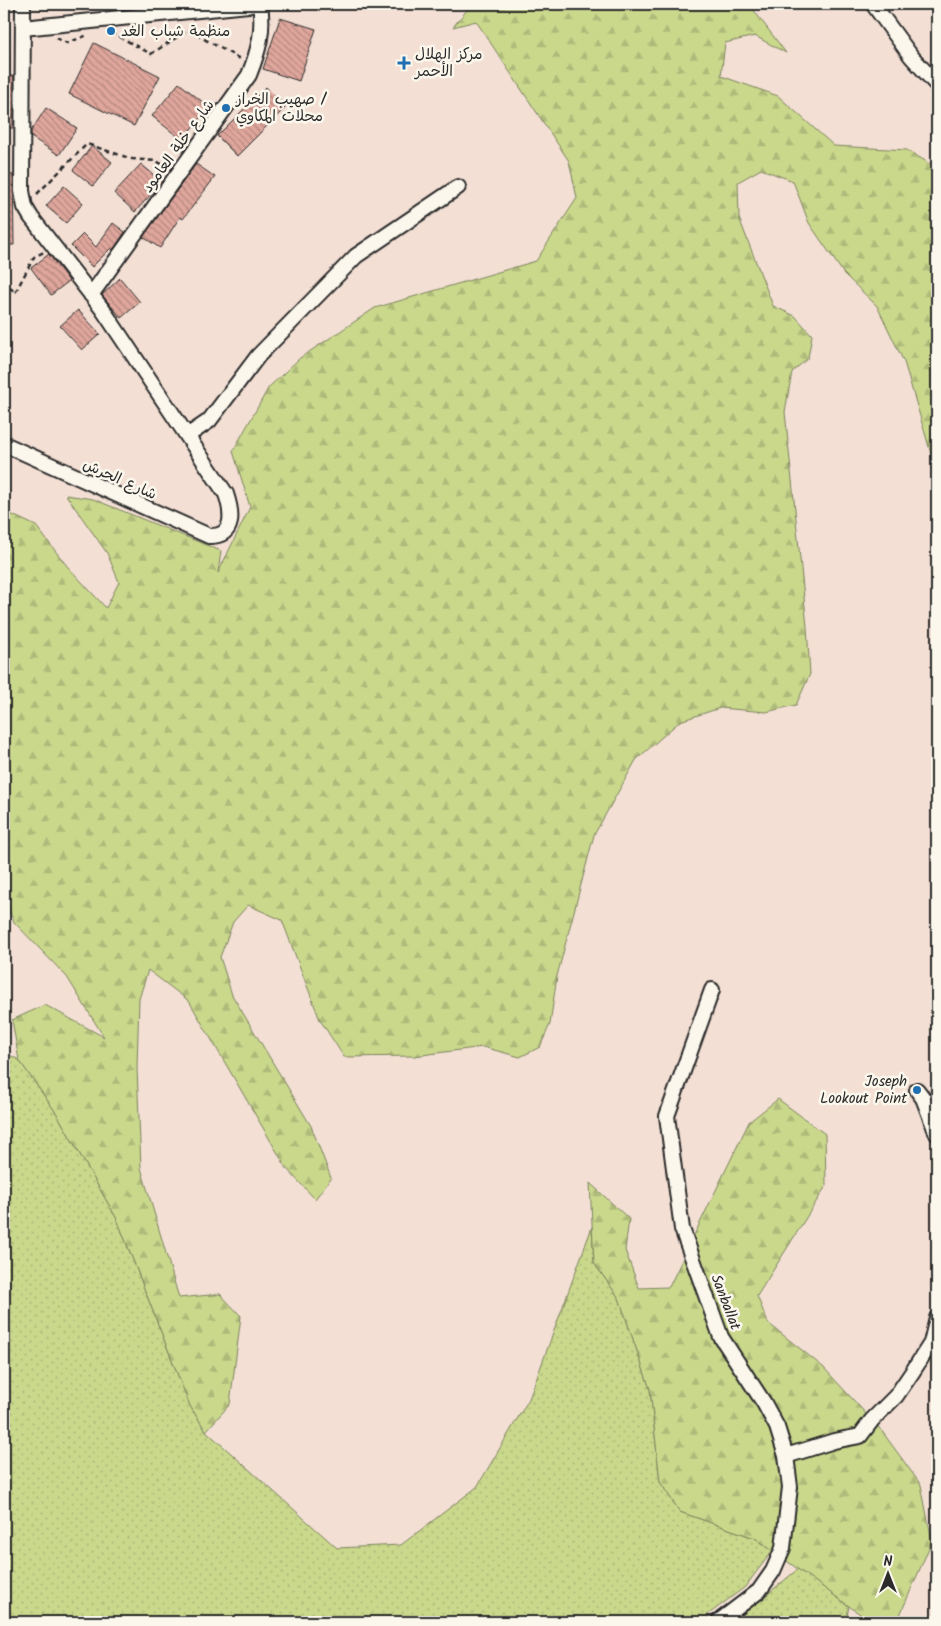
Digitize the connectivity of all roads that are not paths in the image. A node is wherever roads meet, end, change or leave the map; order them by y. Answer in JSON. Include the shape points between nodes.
{"nodes":[{"id":1,"x":23,"y":4,"type":"edge"},
{"id":2,"x":259,"y":4,"type":"edge"},
{"id":3,"x":873,"y":4,"type":"edge"},
{"id":4,"x":23,"y":29,"type":"junction"},
{"id":5,"x":937,"y":85,"type":"edge"},
{"id":6,"x":458,"y":187,"type":"dead end"},
{"id":7,"x":91,"y":295,"type":"junction"},
{"id":8,"x":187,"y":436,"type":"junction"},
{"id":9,"x":4,"y":444,"type":"edge"},
{"id":10,"x":712,"y":990,"type":"dead end"},
{"id":11,"x":917,"y":1090,"type":"dead end"},
{"id":12,"x":937,"y":1134,"type":"edge"},
{"id":13,"x":937,"y":1318,"type":"edge"},
{"id":14,"x":786,"y":1456,"type":"junction"},
{"id":15,"x":718,"y":1622,"type":"edge"}],
"edges":[{"from":1,"to":4,"type":"street"},
{"from":2,"to":4,"type":"street"},
{"from":2,"to":7,"type":"street","name":"شارع خلة العامود","via":[[262,38],[244,82]]},
{"from":3,"to":5,"type":"street"},
{"from":4,"to":7,"type":"street","via":[[23,199],[28,212]]},
{"from":6,"to":8,"type":"street","via":[[356,256],[258,356],[210,421]]},
{"from":7,"to":8,"type":"street"},
{"from":8,"to":9,"type":"street","name":"شارع الحرش","via":[[229,503],[230,522],[227,530],[218,536],[209,536]]},
{"from":10,"to":14,"type":"street","name":"Sanballat","via":[[667,1116],[682,1230],[721,1338],[770,1413]]},
{"from":11,"to":12,"type":"street"},
{"from":13,"to":14,"type":"street","via":[[931,1343],[913,1371],[896,1396],[860,1436]]},
{"from":14,"to":15,"type":"street","name":"Sanballat","via":[[789,1503],[779,1560],[767,1582]]}]}
